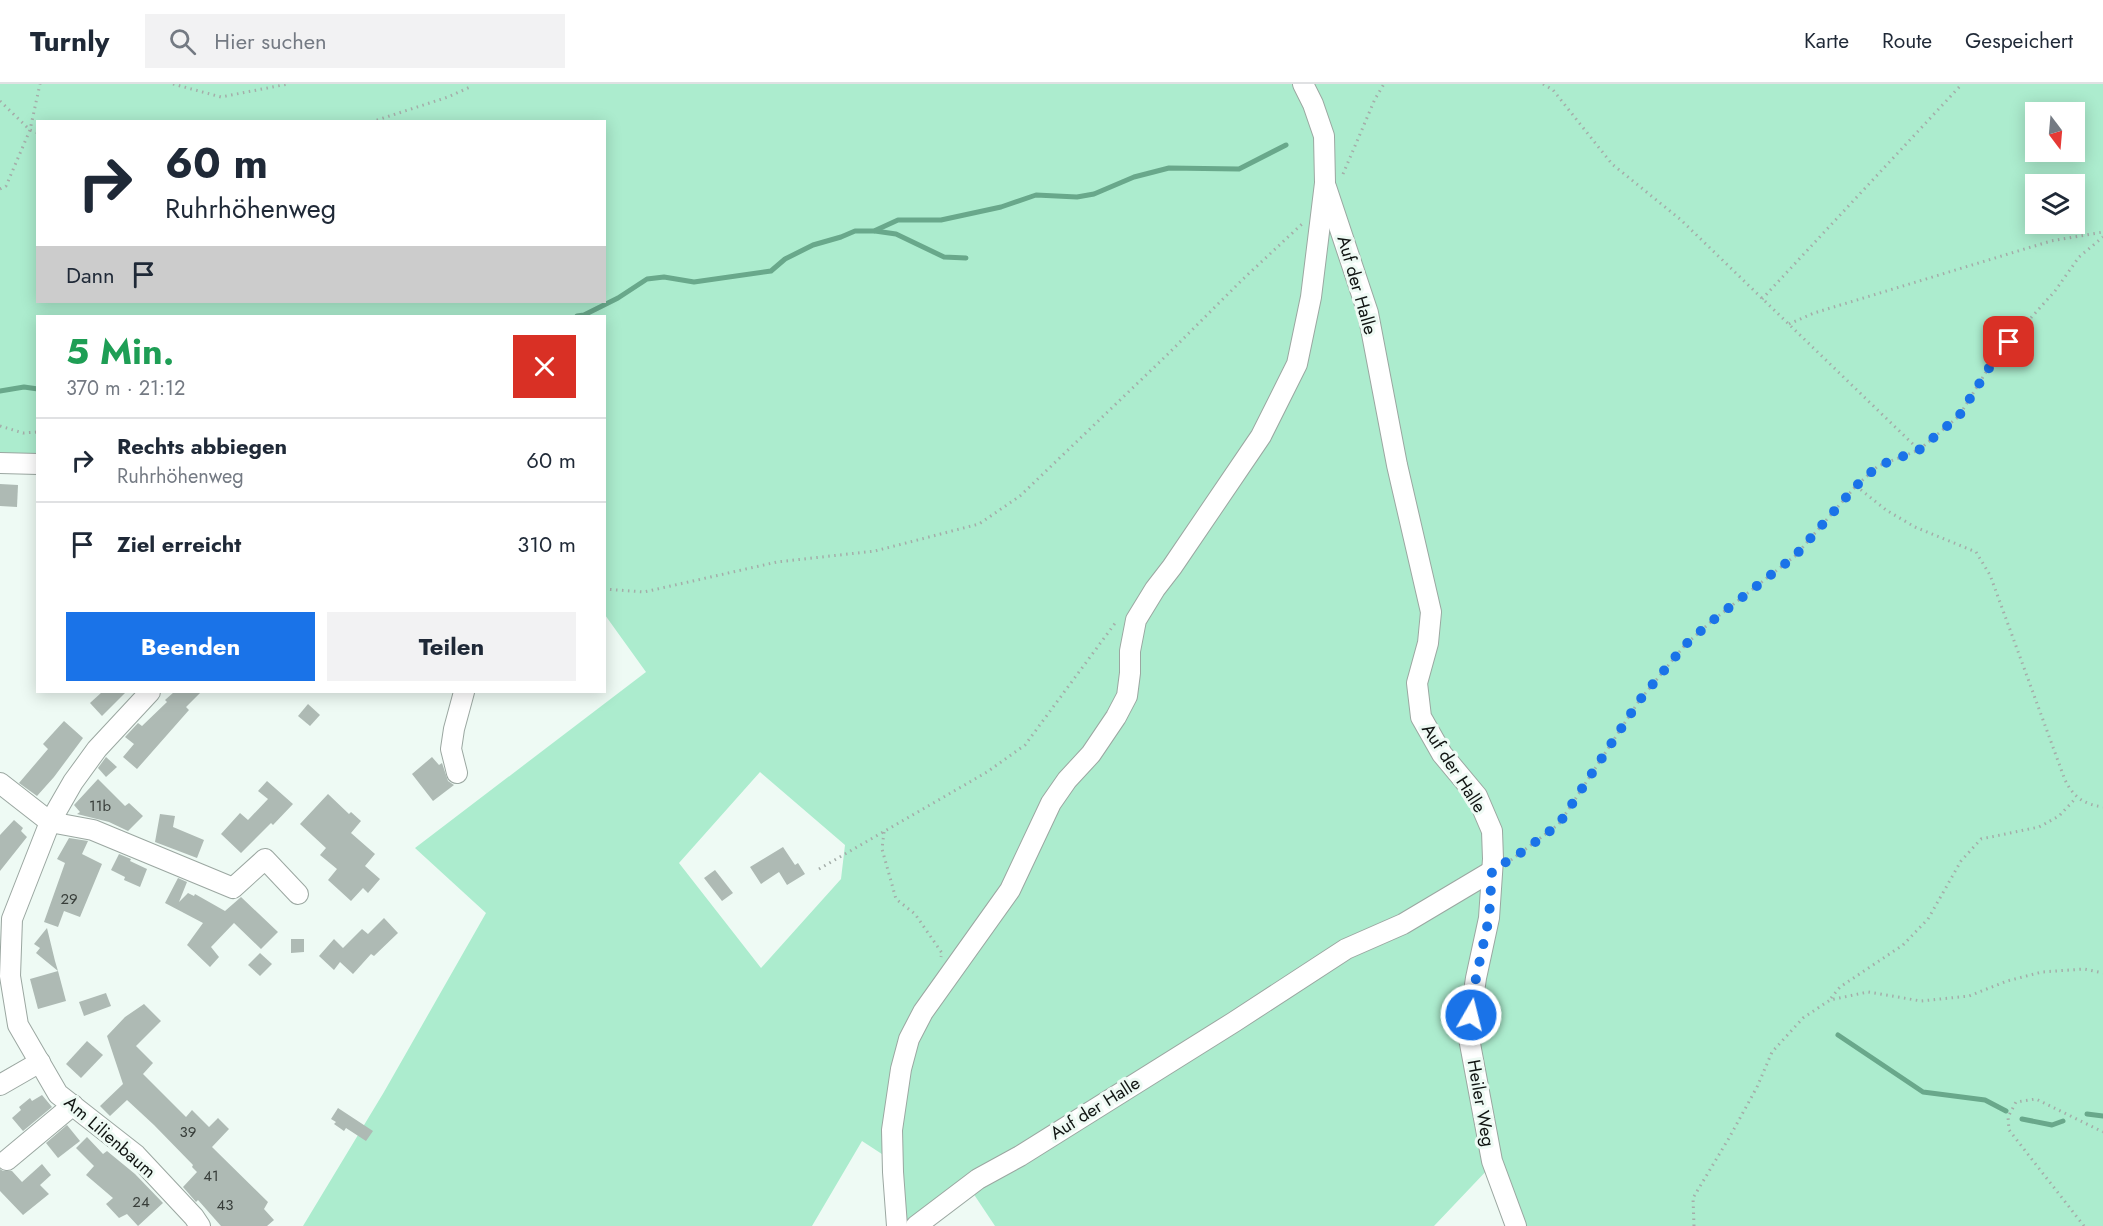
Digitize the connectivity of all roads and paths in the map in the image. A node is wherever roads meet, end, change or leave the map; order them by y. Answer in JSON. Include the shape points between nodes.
{"nodes":[{"id":1,"x":40,"y":84,"type":"edge"},
{"id":2,"x":173,"y":84,"type":"edge"},
{"id":3,"x":288,"y":84,"type":"edge"},
{"id":4,"x":470,"y":84,"type":"edge"},
{"id":5,"x":1303,"y":84,"type":"edge"},
{"id":6,"x":1384,"y":84,"type":"edge"},
{"id":7,"x":1543,"y":84,"type":"edge"},
{"id":8,"x":1962,"y":84,"type":"edge"},
{"id":9,"x":0,"y":100,"type":"edge"},
{"id":10,"x":376,"y":120,"type":"edge"},
{"id":11,"x":30,"y":130,"type":"junction"},
{"id":12,"x":36,"y":132,"type":"edge"},
{"id":13,"x":1325,"y":183,"type":"junction"},
{"id":14,"x":0,"y":189,"type":"edge"},
{"id":15,"x":1332,"y":204,"type":"junction"},
{"id":16,"x":1302,"y":224,"type":"dead end"},
{"id":17,"x":2103,"y":234,"type":"edge"},
{"id":18,"x":1762,"y":299,"type":"junction"},
{"id":19,"x":1788,"y":324,"type":"junction"},
{"id":20,"x":0,"y":426,"type":"edge"},
{"id":21,"x":36,"y":432,"type":"edge"},
{"id":22,"x":1919,"y":450,"type":"junction"},
{"id":23,"x":0,"y":463,"type":"edge"},
{"id":24,"x":36,"y":464,"type":"edge"},
{"id":25,"x":1856,"y":486,"type":"junction"},
{"id":26,"x":606,"y":589,"type":"edge"},
{"id":27,"x":1119,"y":618,"type":"dead end"},
{"id":28,"x":149,"y":693,"type":"edge"},
{"id":29,"x":464,"y":693,"type":"edge"},
{"id":30,"x":457,"y":773,"type":"dead end"},
{"id":31,"x":0,"y":783,"type":"edge"},
{"id":32,"x":2076,"y":797,"type":"junction"},
{"id":33,"x":2103,"y":807,"type":"edge"},
{"id":34,"x":50,"y":822,"type":"junction"},
{"id":35,"x":884,"y":831,"type":"junction"},
{"id":36,"x":819,"y":869,"type":"dead end"},
{"id":37,"x":1492,"y":871,"type":"junction"},
{"id":38,"x":298,"y":894,"type":"dead end"},
{"id":39,"x":6,"y":924,"type":"edge"},
{"id":40,"x":941,"y":960,"type":"dead end"},
{"id":41,"x":2103,"y":973,"type":"edge"},
{"id":42,"x":1830,"y":1000,"type":"junction"},
{"id":43,"x":40,"y":1062,"type":"junction"},
{"id":44,"x":0,"y":1085,"type":"edge"},
{"id":45,"x":74,"y":1106,"type":"junction"},
{"id":46,"x":2103,"y":1132,"type":"edge"},
{"id":47,"x":7,"y":1160,"type":"dead end"},
{"id":48,"x":200,"y":1226,"type":"edge"},
{"id":49,"x":897,"y":1226,"type":"edge"},
{"id":50,"x":916,"y":1226,"type":"edge"},
{"id":51,"x":1516,"y":1226,"type":"edge"},
{"id":52,"x":1694,"y":1226,"type":"edge"},
{"id":53,"x":2084,"y":1226,"type":"edge"}],
"edges":[{"from":1,"to":11,"type":"path"},
{"from":2,"to":3,"type":"path","via":[[221,97]]},
{"from":4,"to":10,"type":"path","via":[[471,87],[448,98]]},
{"from":5,"to":13,"type":"street","name":"Auf der Halle","via":[[1324,136]]},
{"from":6,"to":15,"type":"path","via":[[1350,153]]},
{"from":7,"to":18,"type":"path","via":[[1553,90],[1612,164],[1681,220]]},
{"from":8,"to":18,"type":"path"},
{"from":9,"to":11,"type":"path"},
{"from":11,"to":12,"type":"path"},
{"from":11,"to":14,"type":"path","via":[[6,186]]},
{"from":13,"to":15,"type":"street","name":"Auf der Halle"},
{"from":13,"to":49,"type":"street","name":"Auf der Halle","via":[[1311,297],[1297,363],[1261,436],[1136,620],[1126,696],[1116,717],[1051,803],[1010,890],[923,1012],[909,1039],[892,1130]]},
{"from":15,"to":37,"type":"street","name":"Auf der Halle","via":[[1368,313],[1431,612],[1428,643],[1417,683],[1421,717],[1442,754],[1476,796],[1492,831]]},
{"from":16,"to":26,"type":"path","via":[[1020,496],[979,524],[874,551],[777,561],[644,592]]},
{"from":17,"to":19,"type":"path","via":[[2051,241]]},
{"from":17,"to":22,"type":"path","via":[[2079,257],[2055,291],[1994,360],[1959,416]]},
{"from":18,"to":19,"type":"path"},
{"from":19,"to":22,"type":"path"},
{"from":20,"to":21,"type":"path","via":[[23,434]]},
{"from":22,"to":25,"type":"path","via":[[1878,466]]},
{"from":23,"to":24,"type":"street"},
{"from":25,"to":32,"type":"path","via":[[1915,527],[1976,552],[1990,575],[2065,780]]},
{"from":25,"to":37,"type":"path","via":[[1795,556],[1712,621],[1669,663],[1639,701],[1559,824]]},
{"from":27,"to":35,"type":"path","via":[[1025,745],[987,772]]},
{"from":28,"to":34,"type":"street","name":"Am Lilienbaum","via":[[97,749]]},
{"from":29,"to":30,"type":"street","via":[[451,749]]},
{"from":31,"to":34,"type":"street"},
{"from":32,"to":33,"type":"path"},
{"from":32,"to":42,"type":"path","via":[[2059,816],[2039,827],[1981,839],[1961,861],[1928,919],[1903,945],[1840,987]]},
{"from":34,"to":38,"type":"street","via":[[93,830],[233,888],[265,859]]},
{"from":34,"to":39,"type":"street","name":"Am Lilienbaum"},
{"from":35,"to":36,"type":"path"},
{"from":35,"to":40,"type":"path","via":[[883,855],[896,899],[915,914],[942,953]]},
{"from":37,"to":50,"type":"street","name":"Auf der Halle","via":[[1402,924],[1346,949],[978,1179]]},
{"from":37,"to":51,"type":"street","name":"Heiler Weg","via":[[1489,918],[1468,1033],[1492,1161]]},
{"from":39,"to":43,"type":"street","name":"Am Lilienbaum","via":[[18,1025]]},
{"from":41,"to":42,"type":"path","via":[[2084,969],[2043,972],[1969,996],[1921,1001],[1868,992]]},
{"from":42,"to":52,"type":"path","via":[[1803,1018],[1772,1052],[1757,1087],[1693,1198]]},
{"from":43,"to":44,"type":"street"},
{"from":43,"to":45,"type":"street","name":"Am Lilienbaum","via":[[58,1094]]},
{"from":45,"to":47,"type":"street"},
{"from":45,"to":48,"type":"street","name":"Am Lilienbaum","via":[[136,1155]]},
{"from":46,"to":53,"type":"path","via":[[2036,1099],[2016,1102],[2008,1117],[2009,1130]]}]}
